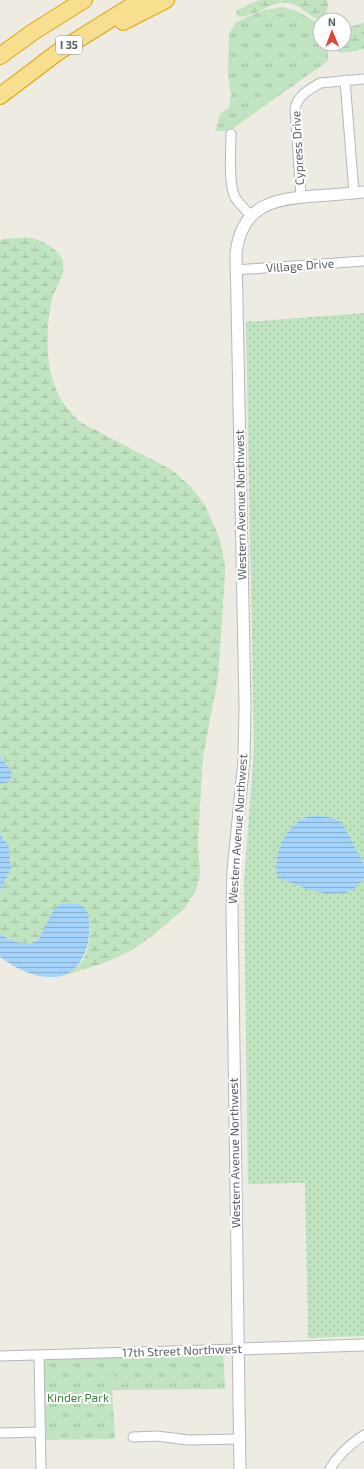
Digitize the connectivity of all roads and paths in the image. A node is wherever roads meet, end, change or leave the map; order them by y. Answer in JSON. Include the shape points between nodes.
{"nodes":[{"id":1,"x":63,"y":0,"type":"edge"},
{"id":2,"x":84,"y":0,"type":"edge"},
{"id":3,"x":141,"y":0,"type":"edge"},
{"id":4,"x":166,"y":0,"type":"edge"},
{"id":5,"x":0,"y":48,"type":"edge"},
{"id":6,"x":0,"y":56,"type":"edge"},
{"id":7,"x":31,"y":73,"type":"junction"},
{"id":8,"x":364,"y":79,"type":"edge"},
{"id":9,"x":345,"y":80,"type":"junction"},
{"id":10,"x":0,"y":96,"type":"edge"},
{"id":11,"x":231,"y":134,"type":"dead end"},
{"id":12,"x":359,"y":193,"type":"edge"},
{"id":13,"x":301,"y":197,"type":"junction"},
{"id":14,"x":251,"y":216,"type":"junction"},
{"id":15,"x":364,"y":262,"type":"edge"},
{"id":16,"x":236,"y":270,"type":"junction"},
{"id":17,"x":364,"y":1345,"type":"edge"},
{"id":18,"x":238,"y":1349,"type":"junction"},
{"id":19,"x":40,"y":1355,"type":"junction"},
{"id":20,"x":0,"y":1356,"type":"edge"},
{"id":21,"x":41,"y":1432,"type":"junction"},
{"id":22,"x":0,"y":1433,"type":"edge"},
{"id":23,"x":364,"y":1434,"type":"edge"},
{"id":24,"x":133,"y":1437,"type":"dead end"},
{"id":25,"x":240,"y":1439,"type":"junction"},
{"id":26,"x":42,"y":1469,"type":"edge"},
{"id":27,"x":240,"y":1469,"type":"edge"},
{"id":28,"x":330,"y":1469,"type":"edge"}],
"edges":[{"from":1,"to":5,"type":"highway"},
{"from":2,"to":6,"type":"highway","number":"I 35"},
{"from":3,"to":7,"type":"highway","number":"I 35","via":[[58,52]]},
{"from":4,"to":7,"type":"highway"},
{"from":7,"to":10,"type":"highway","number":"I 35"},
{"from":8,"to":9,"type":"street","name":"Cypress Drive"},
{"from":9,"to":12,"type":"street"},
{"from":9,"to":13,"type":"street","name":"Cypress Drive","via":[[320,83],[300,97],[296,104]]},
{"from":11,"to":14,"type":"street","via":[[233,192]]},
{"from":12,"to":13,"type":"street"},
{"from":13,"to":14,"type":"street","via":[[276,201]]},
{"from":14,"to":16,"type":"street","name":"Western Avenue Northwest","via":[[238,240]]},
{"from":15,"to":16,"type":"street","name":"Village Drive"},
{"from":16,"to":18,"type":"street","name":"Western Avenue Northwest","via":[[244,706],[244,760],[232,909]]},
{"from":17,"to":18,"type":"street","name":"17th Street Northwest"},
{"from":18,"to":19,"type":"street","name":"17th Street Northwest"},
{"from":18,"to":25,"type":"street","name":"Western Avenue Northwest"},
{"from":19,"to":20,"type":"street","name":"17th Street Northwest"},
{"from":19,"to":21,"type":"street"},
{"from":21,"to":22,"type":"street"},
{"from":21,"to":26,"type":"street"},
{"from":23,"to":28,"type":"street","via":[[341,1453]]},
{"from":24,"to":25,"type":"street"},
{"from":25,"to":27,"type":"street","name":"Western Avenue Northwest"}]}
